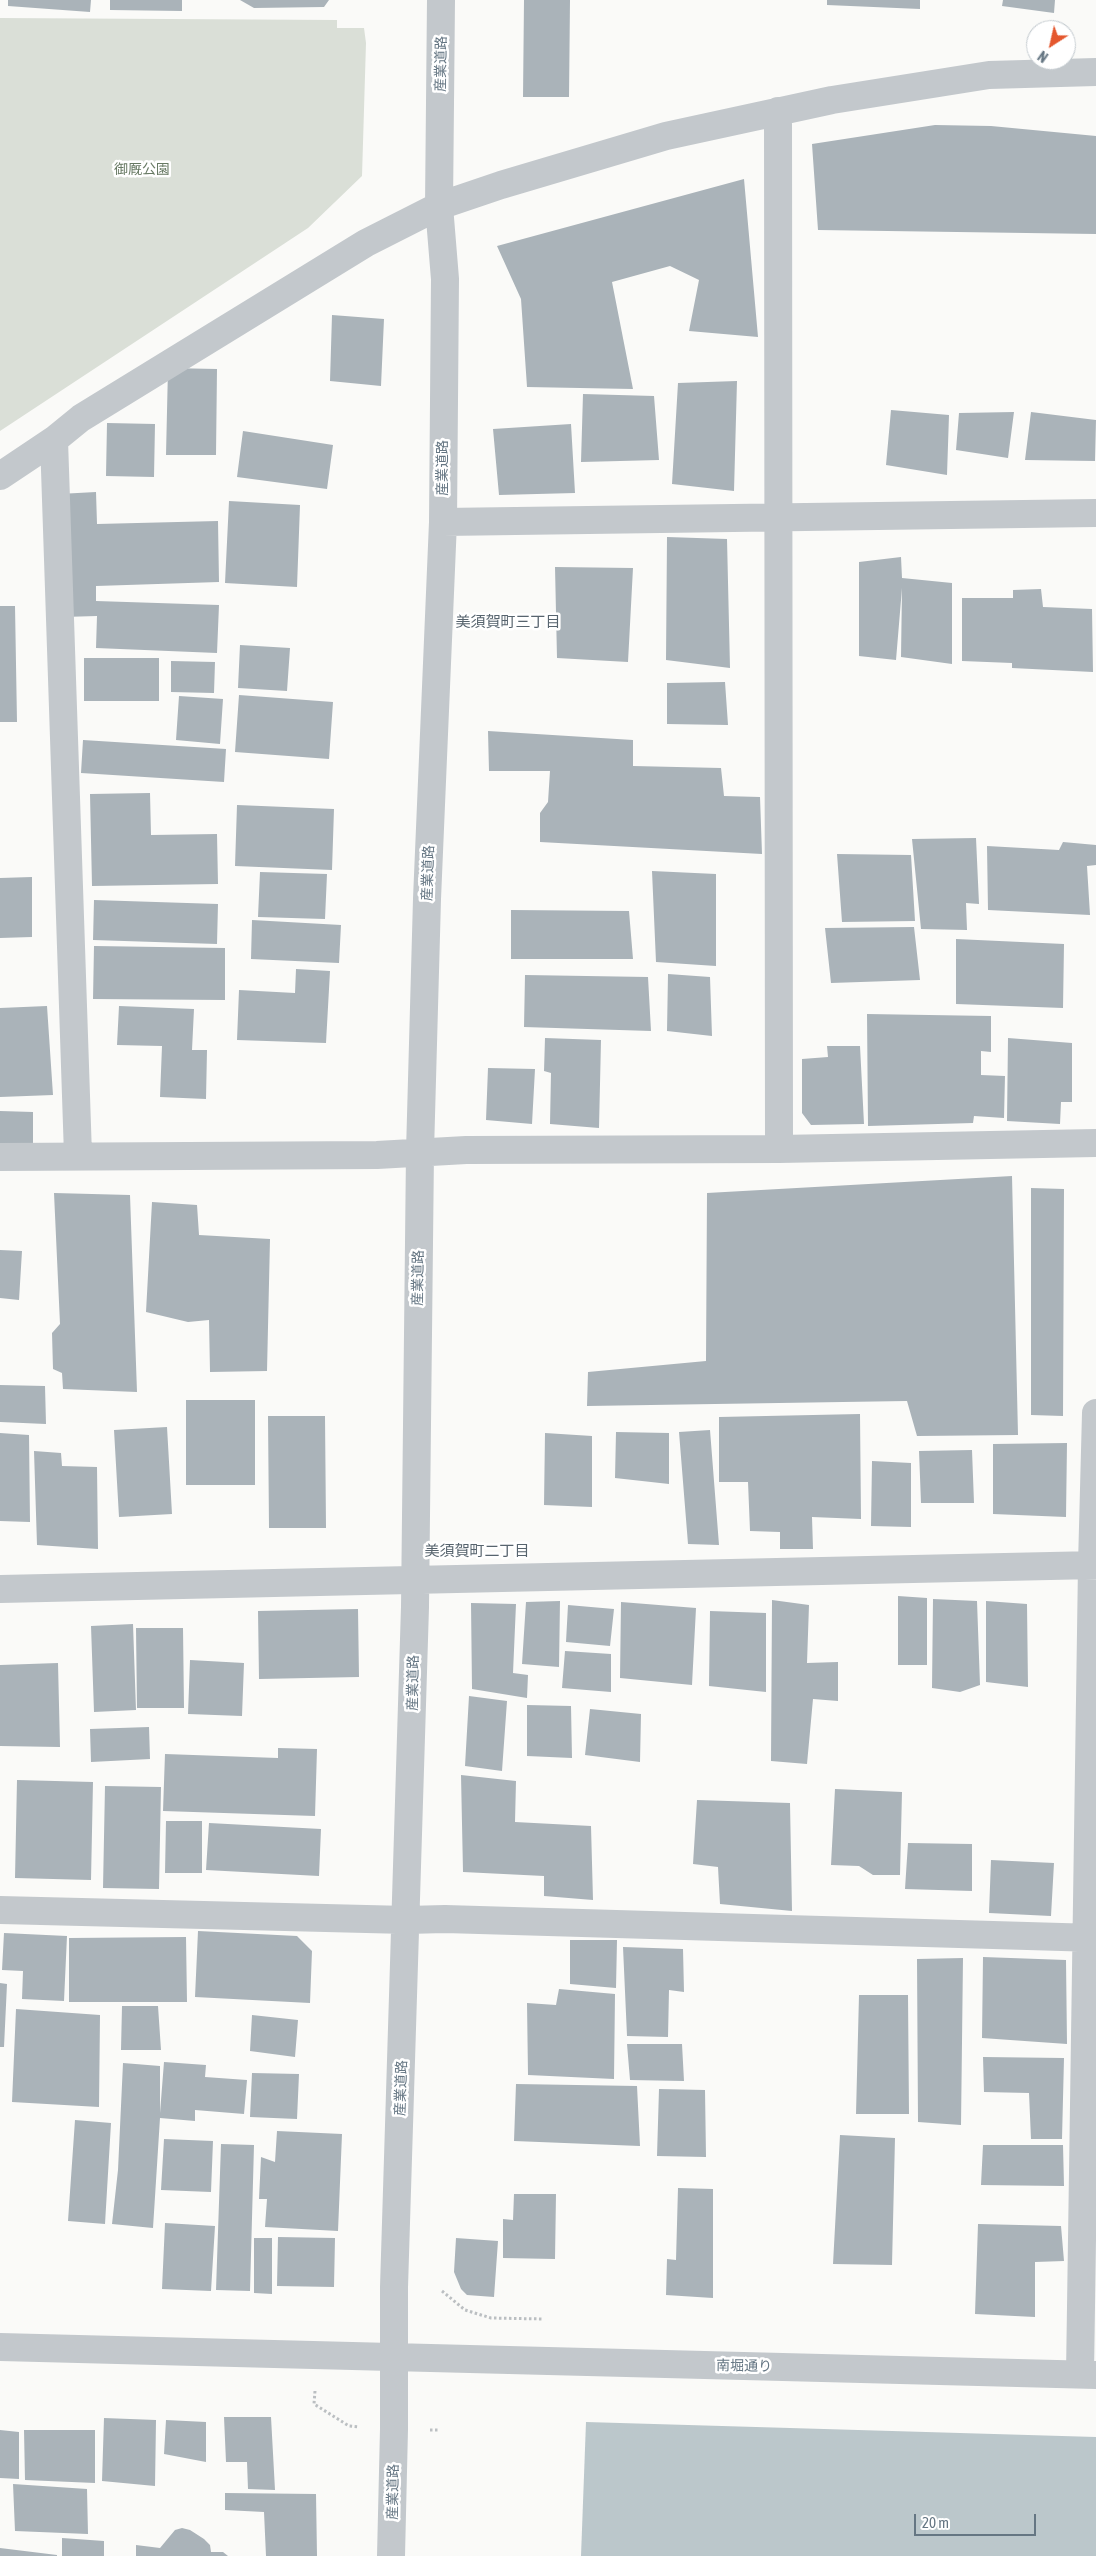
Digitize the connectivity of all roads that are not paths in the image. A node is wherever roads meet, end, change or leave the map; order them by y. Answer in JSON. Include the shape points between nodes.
{"nodes":[{"id":1,"x":442,"y":0,"type":"edge"},
{"id":2,"x":1096,"y":72,"type":"edge"},
{"id":3,"x":778,"y":111,"type":"junction"},
{"id":4,"x":439,"y":206,"type":"junction"},
{"id":5,"x":54,"y":440,"type":"junction"},
{"id":6,"x":0,"y":476,"type":"edge"},
{"id":7,"x":1096,"y":513,"type":"edge"},
{"id":8,"x":779,"y":516,"type":"junction"},
{"id":9,"x":443,"y":522,"type":"junction"},
{"id":10,"x":1096,"y":1143,"type":"edge"},
{"id":11,"x":778,"y":1149,"type":"junction"},
{"id":12,"x":420,"y":1152,"type":"junction"},
{"id":13,"x":78,"y":1155,"type":"junction"},
{"id":14,"x":0,"y":1157,"type":"edge"},
{"id":15,"x":1096,"y":1413,"type":"edge"},
{"id":16,"x":1094,"y":1565,"type":"edge"},
{"id":17,"x":414,"y":1578,"type":"junction"},
{"id":18,"x":0,"y":1589,"type":"edge"},
{"id":19,"x":0,"y":1910,"type":"edge"},
{"id":20,"x":407,"y":1920,"type":"junction"},
{"id":21,"x":1092,"y":1938,"type":"edge"},
{"id":22,"x":0,"y":2347,"type":"edge"},
{"id":23,"x":393,"y":2357,"type":"junction"},
{"id":24,"x":1088,"y":2374,"type":"edge"},
{"id":25,"x":391,"y":2556,"type":"edge"}],
"edges":[{"from":1,"to":4,"type":"street","name":"産業道路"},
{"from":2,"to":3,"type":"street","via":[[989,75]]},
{"from":3,"to":4,"type":"street","via":[[666,136]]},
{"from":3,"to":8,"type":"street"},
{"from":4,"to":5,"type":"street","via":[[366,243],[81,418]]},
{"from":4,"to":9,"type":"street","name":"産業道路","via":[[444,279]]},
{"from":5,"to":6,"type":"street"},
{"from":5,"to":13,"type":"street"},
{"from":7,"to":8,"type":"street"},
{"from":8,"to":9,"type":"street"},
{"from":8,"to":11,"type":"street"},
{"from":9,"to":12,"type":"street","name":"産業道路"},
{"from":10,"to":11,"type":"street"},
{"from":11,"to":12,"type":"street"},
{"from":12,"to":13,"type":"street","via":[[377,1155]]},
{"from":12,"to":17,"type":"street","name":"産業道路"},
{"from":13,"to":14,"type":"street"},
{"from":15,"to":16,"type":"street"},
{"from":16,"to":17,"type":"street"},
{"from":16,"to":21,"type":"street"},
{"from":17,"to":18,"type":"street"},
{"from":17,"to":20,"type":"street","name":"産業道路"},
{"from":19,"to":20,"type":"street"},
{"from":20,"to":21,"type":"street"},
{"from":20,"to":23,"type":"street","name":"産業道路"},
{"from":21,"to":24,"type":"street"},
{"from":22,"to":23,"type":"street","name":"南堀通り"},
{"from":23,"to":24,"type":"street","name":"南堀通り"},
{"from":23,"to":25,"type":"street","name":"産業道路"}]}
